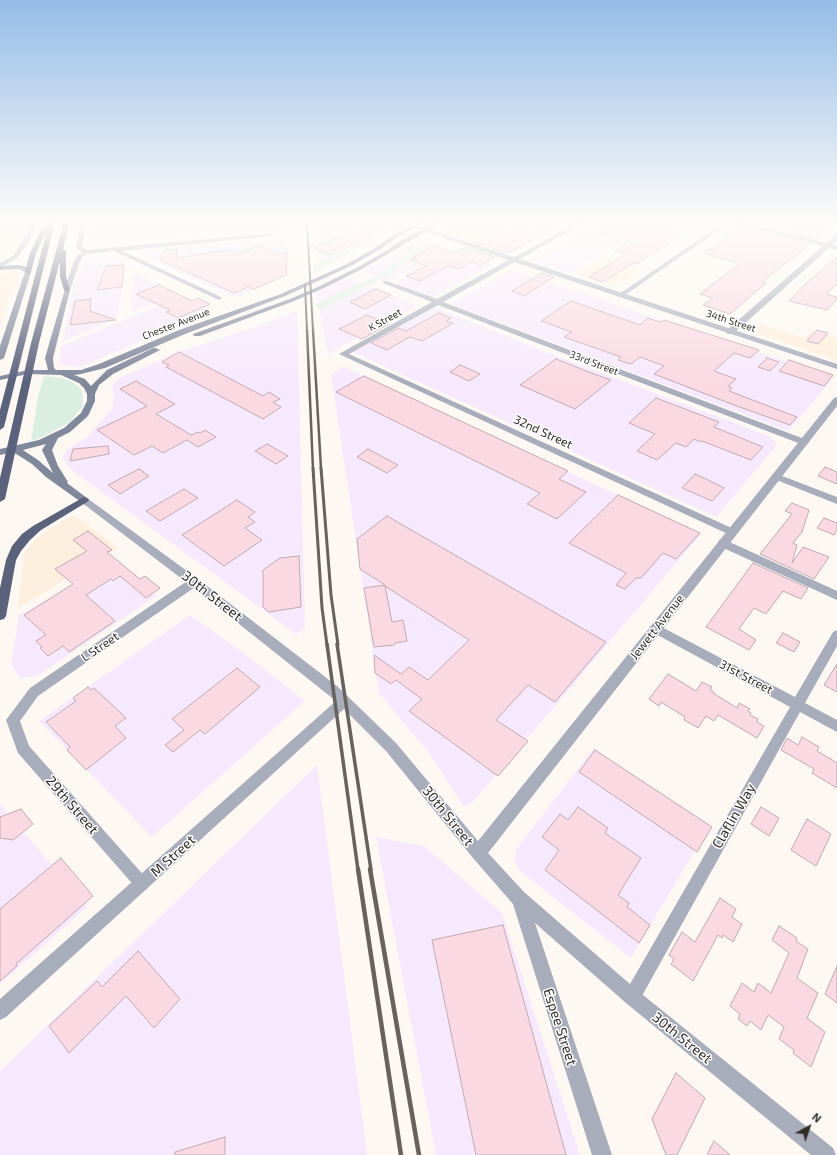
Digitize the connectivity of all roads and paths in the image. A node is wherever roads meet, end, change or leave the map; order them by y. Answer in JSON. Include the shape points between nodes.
{"nodes":[{"id":1,"x":27,"y":276,"type":"edge"},
{"id":2,"x":39,"y":276,"type":"edge"},
{"id":3,"x":53,"y":276,"type":"edge"},
{"id":4,"x":63,"y":276,"type":"edge"},
{"id":5,"x":71,"y":276,"type":"edge"},
{"id":6,"x":171,"y":276,"type":"edge"},
{"id":7,"x":326,"y":276,"type":"edge"},
{"id":8,"x":344,"y":276,"type":"edge"},
{"id":9,"x":485,"y":276,"type":"edge"},
{"id":10,"x":560,"y":276,"type":"edge"},
{"id":11,"x":649,"y":276,"type":"edge"},
{"id":12,"x":793,"y":276,"type":"edge"},
{"id":13,"x":385,"y":282,"type":"dead end"},
{"id":14,"x":67,"y":290,"type":"junction"},
{"id":15,"x":620,"y":296,"type":"junction"},
{"id":16,"x":219,"y":298,"type":"dead end"},
{"id":17,"x":436,"y":303,"type":"junction"},
{"id":18,"x":730,"y":332,"type":"junction"},
{"id":19,"x":343,"y":354,"type":"joint"},
{"id":20,"x":0,"y":358,"type":"edge"},
{"id":21,"x":837,"y":367,"type":"edge"},
{"id":22,"x":53,"y":372,"type":"junction"},
{"id":23,"x":62,"y":373,"type":"junction"},
{"id":24,"x":0,"y":378,"type":"edge"},
{"id":25,"x":91,"y":394,"type":"junction"},
{"id":26,"x":837,"y":400,"type":"edge"},
{"id":27,"x":0,"y":427,"type":"edge"},
{"id":28,"x":54,"y":437,"type":"junction"},
{"id":29,"x":804,"y":442,"type":"junction"},
{"id":30,"x":15,"y":450,"type":"junction"},
{"id":31,"x":0,"y":452,"type":"edge"},
{"id":32,"x":776,"y":476,"type":"junction"},
{"id":33,"x":64,"y":484,"type":"junction"},
{"id":34,"x":0,"y":499,"type":"edge"},
{"id":35,"x":84,"y":500,"type":"junction"},
{"id":36,"x":837,"y":501,"type":"edge"},
{"id":37,"x":732,"y":532,"type":"junction"},
{"id":38,"x":723,"y":543,"type":"junction"},
{"id":39,"x":194,"y":582,"type":"junction"},
{"id":40,"x":837,"y":596,"type":"edge"},
{"id":41,"x":0,"y":616,"type":"edge"},
{"id":42,"x":656,"y":629,"type":"junction"},
{"id":43,"x":837,"y":635,"type":"edge"},
{"id":44,"x":345,"y":701,"type":"junction"},
{"id":45,"x":797,"y":705,"type":"junction"},
{"id":46,"x":13,"y":720,"type":"joint"},
{"id":47,"x":837,"y":726,"type":"edge"},
{"id":48,"x":478,"y":853,"type":"junction"},
{"id":49,"x":142,"y":884,"type":"junction"},
{"id":50,"x":518,"y":898,"type":"junction"},
{"id":51,"x":632,"y":997,"type":"junction"},
{"id":52,"x":0,"y":1011,"type":"edge"},
{"id":53,"x":602,"y":1155,"type":"edge"},
{"id":54,"x":826,"y":1155,"type":"edge"}],
"edges":[{"from":1,"to":20,"type":"main road"},
{"from":2,"to":27,"type":"highway"},
{"from":3,"to":34,"type":"highway"},
{"from":4,"to":14,"type":"highway"},
{"from":5,"to":14,"type":"street"},
{"from":6,"to":16,"type":"street"},
{"from":7,"to":23,"type":"main road","name":"Chester Avenue","via":[[283,296],[182,332],[102,366],[81,372]]},
{"from":8,"to":25,"type":"main road","name":"Chester Avenue","via":[[292,300],[184,339],[122,366],[102,377]]},
{"from":9,"to":17,"type":"street","name":"K Street"},
{"from":10,"to":15,"type":"street","name":"34th Street"},
{"from":11,"to":15,"type":"street"},
{"from":12,"to":18,"type":"street"},
{"from":13,"to":17,"type":"street","name":"33rd Street"},
{"from":14,"to":22,"type":"main road","via":[[49,358]]},
{"from":15,"to":18,"type":"street","name":"34th Street"},
{"from":17,"to":19,"type":"street","name":"K Street"},
{"from":17,"to":29,"type":"street","name":"33rd Street"},
{"from":18,"to":21,"type":"street","name":"34th Street"},
{"from":19,"to":37,"type":"street","name":"32nd Street"},
{"from":22,"to":23,"type":"main road"},
{"from":22,"to":24,"type":"main road","via":[[28,372]]},
{"from":23,"to":25,"type":"main road","via":[[82,381]]},
{"from":25,"to":28,"type":"main road","name":"Chester Avenue","via":[[85,414],[67,430]]},
{"from":26,"to":29,"type":"street","name":"Jewett Avenue"},
{"from":28,"to":30,"type":"main road","name":"Chester Avenue"},
{"from":28,"to":33,"type":"main road","name":"30th Street","via":[[47,450]]},
{"from":29,"to":32,"type":"street","name":"Jewett Avenue"},
{"from":30,"to":31,"type":"main road","name":"Chester Avenue"},
{"from":30,"to":33,"type":"main road","name":"30th Street"},
{"from":32,"to":36,"type":"street"},
{"from":32,"to":37,"type":"street","name":"Jewett Avenue"},
{"from":33,"to":35,"type":"main road","name":"30th Street"},
{"from":35,"to":39,"type":"street","name":"30th Street"},
{"from":35,"to":41,"type":"highway","via":[[37,528],[16,549],[11,560]]},
{"from":37,"to":38,"type":"street","name":"Jewett Avenue"},
{"from":38,"to":40,"type":"street"},
{"from":38,"to":42,"type":"street","name":"Jewett Avenue"},
{"from":39,"to":44,"type":"street","name":"30th Street"},
{"from":39,"to":46,"type":"street","name":"L Street","via":[[34,692]]},
{"from":42,"to":45,"type":"street","name":"31st Street"},
{"from":42,"to":48,"type":"street","name":"Jewett Avenue"},
{"from":43,"to":45,"type":"street","name":"Claflin Way"},
{"from":44,"to":48,"type":"street","name":"30th Street","via":[[391,747]]},
{"from":44,"to":49,"type":"street","name":"M Street"},
{"from":45,"to":47,"type":"street","name":"31st Street"},
{"from":45,"to":51,"type":"street","name":"Claflin Way"},
{"from":46,"to":49,"type":"street","name":"29th Street","via":[[23,749]]},
{"from":48,"to":50,"type":"street","name":"30th Street"},
{"from":49,"to":52,"type":"street","name":"M Street"},
{"from":50,"to":51,"type":"street","name":"30th Street"},
{"from":50,"to":53,"type":"street","name":"Espee Street"},
{"from":51,"to":54,"type":"street","name":"30th Street"}]}
